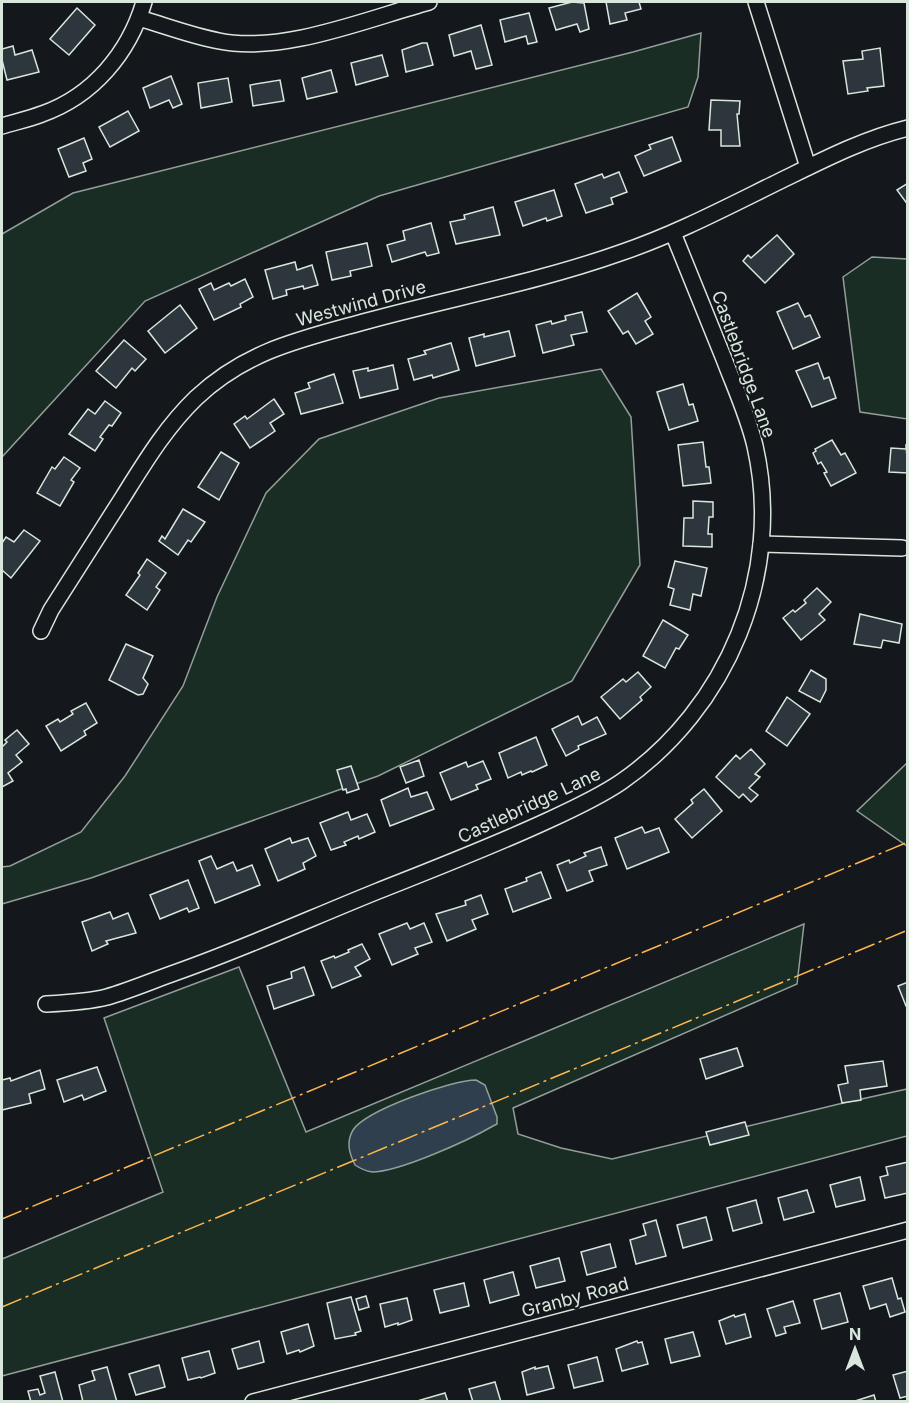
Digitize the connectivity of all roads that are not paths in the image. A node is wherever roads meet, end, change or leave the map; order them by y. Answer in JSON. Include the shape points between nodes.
{"nodes":[{"id":1,"x":144,"y":2,"type":"edge"},
{"id":2,"x":429,"y":2,"type":"edge"},
{"id":3,"x":756,"y":2,"type":"edge"},
{"id":4,"x":139,"y":18,"type":"junction"},
{"id":5,"x":2,"y":126,"type":"edge"},
{"id":6,"x":908,"y":128,"type":"edge"},
{"id":7,"x":808,"y":167,"type":"junction"},
{"id":8,"x":673,"y":233,"type":"junction"},
{"id":9,"x":761,"y":544,"type":"junction"},
{"id":10,"x":902,"y":548,"type":"dead end"},
{"id":11,"x":41,"y":631,"type":"dead end"},
{"id":12,"x":46,"y":1004,"type":"dead end"},
{"id":13,"x":908,"y":1230,"type":"edge"},
{"id":14,"x":253,"y":1401,"type":"edge"}],
"edges":[{"from":1,"to":4,"type":"street"},
{"from":2,"to":4,"type":"street","via":[[274,43],[220,41]]},
{"from":3,"to":7,"type":"street"},
{"from":4,"to":5,"type":"street","via":[[120,55],[84,92],[43,114]]},
{"from":6,"to":7,"type":"street","name":"Westwind Drive"},
{"from":7,"to":8,"type":"street","name":"Westwind Drive"},
{"from":8,"to":9,"type":"street","name":"Castlebridge Lane","via":[[745,412],[755,447],[761,483]]},
{"from":8,"to":11,"type":"street","name":"Westwind Drive","via":[[540,277],[282,344],[223,376],[197,397],[154,448]]},
{"from":9,"to":10,"type":"street"},
{"from":9,"to":12,"type":"street","name":"Castlebridge Lane","via":[[746,619],[718,679],[673,738],[619,784],[509,838],[215,959],[108,997]]},
{"from":13,"to":14,"type":"street","name":"Granby Road"}]}
